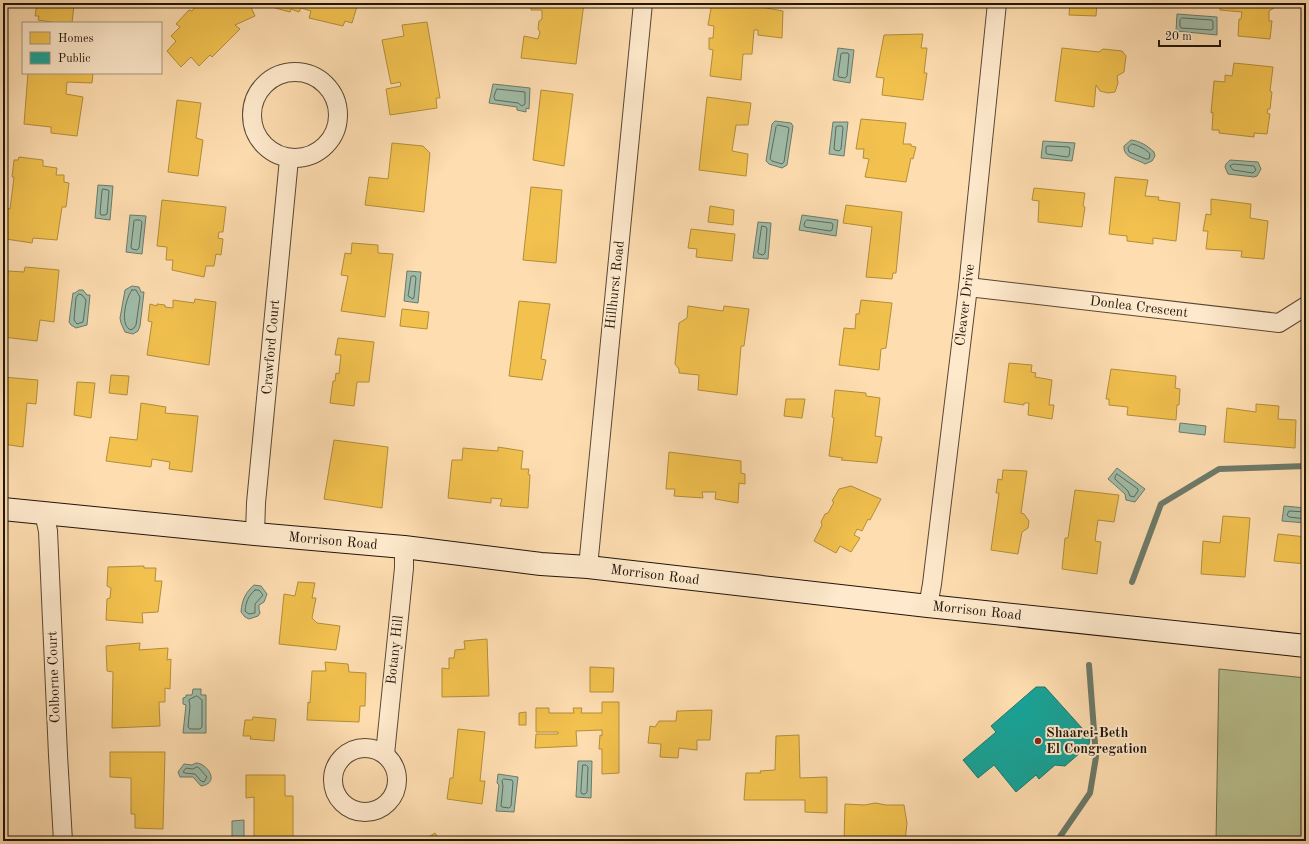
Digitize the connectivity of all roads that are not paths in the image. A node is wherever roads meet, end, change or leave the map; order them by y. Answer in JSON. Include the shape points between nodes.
{"nodes":[{"id":1,"x":643,"y":3,"type":"edge"},
{"id":2,"x":997,"y":3,"type":"edge"},
{"id":3,"x":289,"y":159,"type":"junction"},
{"id":4,"x":968,"y":287,"type":"junction"},
{"id":5,"x":1306,"y":306,"type":"edge"},
{"id":6,"x":3,"y":508,"type":"edge"},
{"id":7,"x":44,"y":513,"type":"junction"},
{"id":8,"x":255,"y":534,"type":"junction"},
{"id":9,"x":404,"y":547,"type":"junction"},
{"id":10,"x":588,"y":567,"type":"junction"},
{"id":11,"x":928,"y":606,"type":"junction"},
{"id":12,"x":1306,"y":646,"type":"edge"},
{"id":13,"x":385,"y":754,"type":"dead end"},
{"id":14,"x":63,"y":841,"type":"edge"}],
"edges":[{"from":1,"to":10,"type":"street","name":"Hillhurst Road"},
{"from":2,"to":4,"type":"street","name":"Cleaver Drive"},
{"from":3,"to":3,"type":"street","via":[[308,158],[324,149],[335,134],[339,117],[336,99],[326,84],[310,74],[292,72],[274,77],[260,89],[252,105],[252,124],[259,140],[272,153]]},
{"from":3,"to":8,"type":"street","name":"Crawford Court"},
{"from":4,"to":5,"type":"street","name":"Donlea Crescent","via":[[1279,323]]},
{"from":4,"to":11,"type":"street","name":"Cleaver Drive"},
{"from":6,"to":7,"type":"street","name":"Morrison Road"},
{"from":7,"to":8,"type":"street","name":"Morrison Road"},
{"from":7,"to":14,"type":"street","name":"Colborne Court","via":[[48,531]]},
{"from":8,"to":9,"type":"street","name":"Morrison Road"},
{"from":9,"to":10,"type":"street","name":"Morrison Road","via":[[541,564]]},
{"from":9,"to":13,"type":"street","name":"Botany Hill"},
{"from":10,"to":11,"type":"street","name":"Morrison Road"},
{"from":11,"to":12,"type":"street","name":"Morrison Road"}]}
